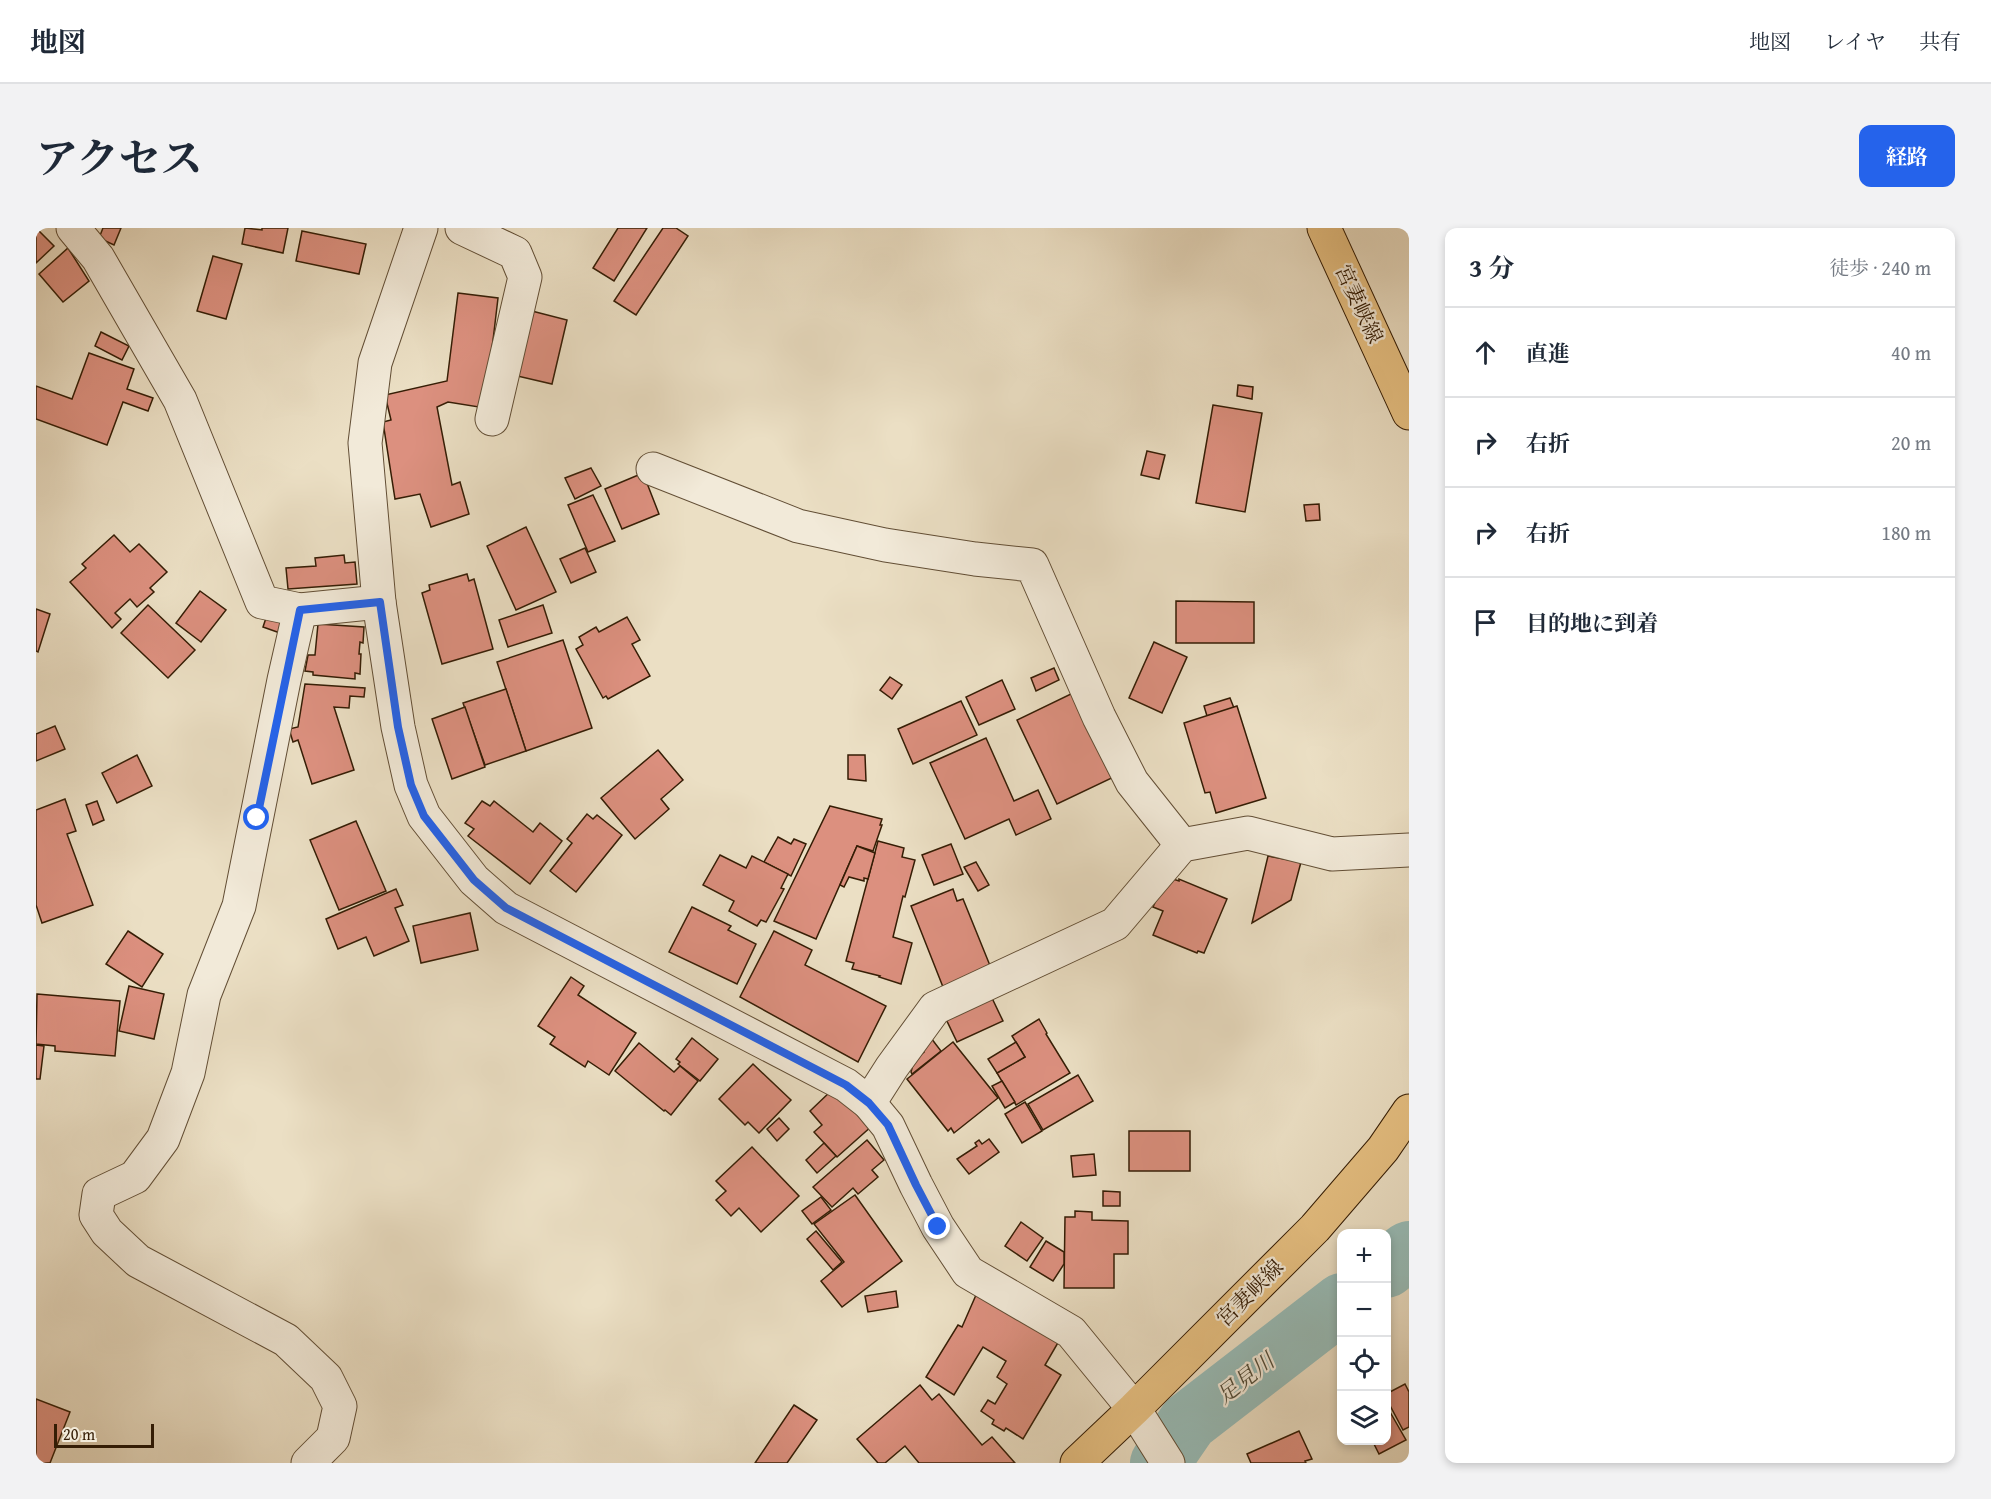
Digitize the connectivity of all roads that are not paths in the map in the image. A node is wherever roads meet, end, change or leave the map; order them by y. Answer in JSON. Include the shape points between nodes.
{"nodes":[{"id":1,"x":74,"y":228,"type":"edge"},
{"id":2,"x":421,"y":228,"type":"edge"},
{"id":3,"x":462,"y":228,"type":"edge"},
{"id":4,"x":1323,"y":228,"type":"edge"},
{"id":5,"x":1409,"y":413,"type":"edge"},
{"id":6,"x":492,"y":419,"type":"dead end"},
{"id":7,"x":653,"y":469,"type":"dead end"},
{"id":8,"x":380,"y":602,"type":"junction"},
{"id":9,"x":300,"y":610,"type":"junction"},
{"id":10,"x":1182,"y":845,"type":"junction"},
{"id":11,"x":1409,"y":850,"type":"edge"},
{"id":12,"x":869,"y":1103,"type":"junction"},
{"id":13,"x":1409,"y":1111,"type":"edge"},
{"id":14,"x":1140,"y":1419,"type":"junction"},
{"id":15,"x":308,"y":1463,"type":"edge"},
{"id":16,"x":1077,"y":1463,"type":"edge"},
{"id":17,"x":1168,"y":1463,"type":"edge"}],
"edges":[{"from":1,"to":9,"type":"street","via":[[98,258],[180,400],[262,602]]},
{"from":2,"to":8,"type":"street","via":[[375,363],[365,443]]},
{"from":3,"to":6,"type":"street","via":[[515,253],[525,278]]},
{"from":4,"to":5,"type":"main road","name":"宮妻峡線"},
{"from":7,"to":10,"type":"street","via":[[798,526],[885,545],[1032,565],[1132,782]]},
{"from":8,"to":9,"type":"street"},
{"from":8,"to":12,"type":"street","via":[[398,727],[411,785],[424,816],[474,880],[506,908],[846,1085]]},
{"from":9,"to":15,"type":"street","via":[[239,906],[204,996],[188,1073],[163,1139],[135,1178],[99,1194],[96,1215],[138,1261],[286,1340],[326,1378],[340,1406],[333,1438]]},
{"from":10,"to":11,"type":"street","via":[[1248,833],[1332,854]]},
{"from":10,"to":12,"type":"street","via":[[1115,924],[934,1008]]},
{"from":12,"to":14,"type":"street","via":[[888,1125],[938,1227],[968,1272],[1071,1332]]},
{"from":13,"to":14,"type":"main road","name":"宮妻峡線","via":[[1383,1149],[1316,1228]]},
{"from":14,"to":16,"type":"main road","name":"宮妻峡線"},
{"from":14,"to":17,"type":"street"}]}
